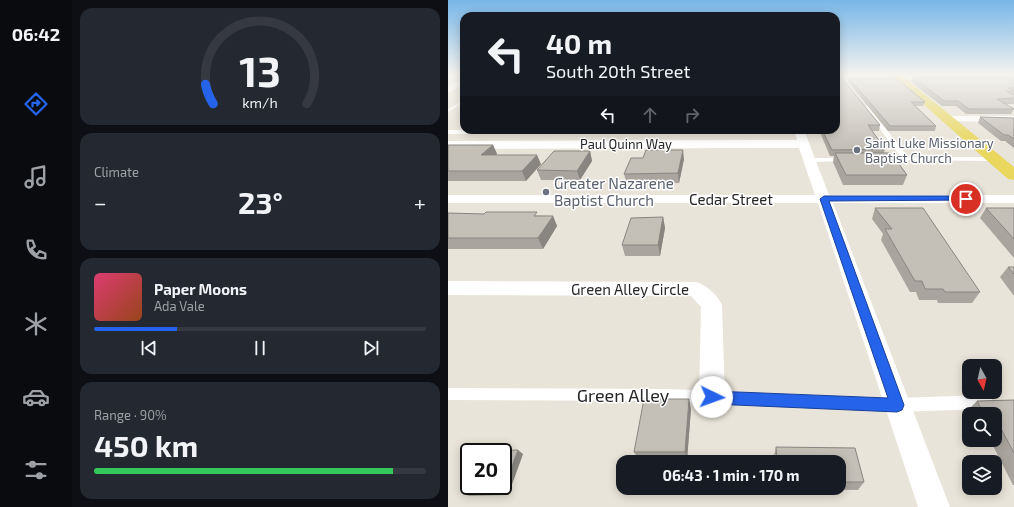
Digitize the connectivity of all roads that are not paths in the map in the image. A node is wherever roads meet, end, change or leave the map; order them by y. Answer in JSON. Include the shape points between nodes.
{"nodes":[{"id":1,"x":923,"y":99,"type":"edge"},
{"id":2,"x":860,"y":100,"type":"edge"},
{"id":3,"x":460,"y":104,"type":"edge"},
{"id":4,"x":448,"y":111,"type":"edge"},
{"id":5,"x":947,"y":119,"type":"junction"},
{"id":6,"x":1014,"y":119,"type":"edge"},
{"id":7,"x":448,"y":132,"type":"edge"},
{"id":8,"x":460,"y":132,"type":"edge"},
{"id":9,"x":528,"y":134,"type":"edge"},
{"id":10,"x":702,"y":134,"type":"edge"},
{"id":11,"x":448,"y":144,"type":"edge"},
{"id":12,"x":516,"y":144,"type":"junction"},
{"id":13,"x":701,"y":144,"type":"junction"},
{"id":14,"x":804,"y":145,"type":"edge"},
{"id":15,"x":877,"y":159,"type":"edge"},
{"id":16,"x":906,"y":159,"type":"junction"},
{"id":17,"x":995,"y":159,"type":"junction"},
{"id":18,"x":854,"y":160,"type":"edge"},
{"id":19,"x":1014,"y":175,"type":"edge"},
{"id":20,"x":448,"y":199,"type":"edge"},
{"id":21,"x":824,"y":199,"type":"junction"},
{"id":22,"x":1014,"y":199,"type":"edge"},
{"id":23,"x":448,"y":288,"type":"edge"},
{"id":24,"x":448,"y":394,"type":"edge"},
{"id":25,"x":712,"y":397,"type":"junction"},
{"id":26,"x":998,"y":402,"type":"edge"},
{"id":27,"x":897,"y":405,"type":"junction"},
{"id":28,"x":934,"y":507,"type":"edge"}],
"edges":[{"from":1,"to":5,"type":"main road"},
{"from":2,"to":16,"type":"lane"},
{"from":3,"to":4,"type":"lane"},
{"from":5,"to":6,"type":"street"},
{"from":5,"to":17,"type":"main road"},
{"from":7,"to":8,"type":"lane"},
{"from":9,"to":12,"type":"lane"},
{"from":10,"to":13,"type":"street"},
{"from":11,"to":12,"type":"street","name":"Paul Quinn Way"},
{"from":12,"to":13,"type":"street","name":"Paul Quinn Way"},
{"from":13,"to":14,"type":"street","name":"Paul Quinn Way"},
{"from":14,"to":18,"type":"lane"},
{"from":14,"to":21,"type":"street"},
{"from":15,"to":16,"type":"lane"},
{"from":16,"to":17,"type":"lane"},
{"from":17,"to":19,"type":"main road"},
{"from":20,"to":21,"type":"street","name":"Cedar Street"},
{"from":21,"to":22,"type":"street","name":"Cedar Street"},
{"from":21,"to":27,"type":"street"},
{"from":23,"to":25,"type":"street","name":"Green Alley Circle","via":[[696,289],[712,305]]},
{"from":24,"to":25,"type":"lane","name":"Green Alley"},
{"from":25,"to":27,"type":"lane","name":"Green Alley"},
{"from":26,"to":27,"type":"lane","name":"Green Alley"},
{"from":27,"to":28,"type":"street"}]}
